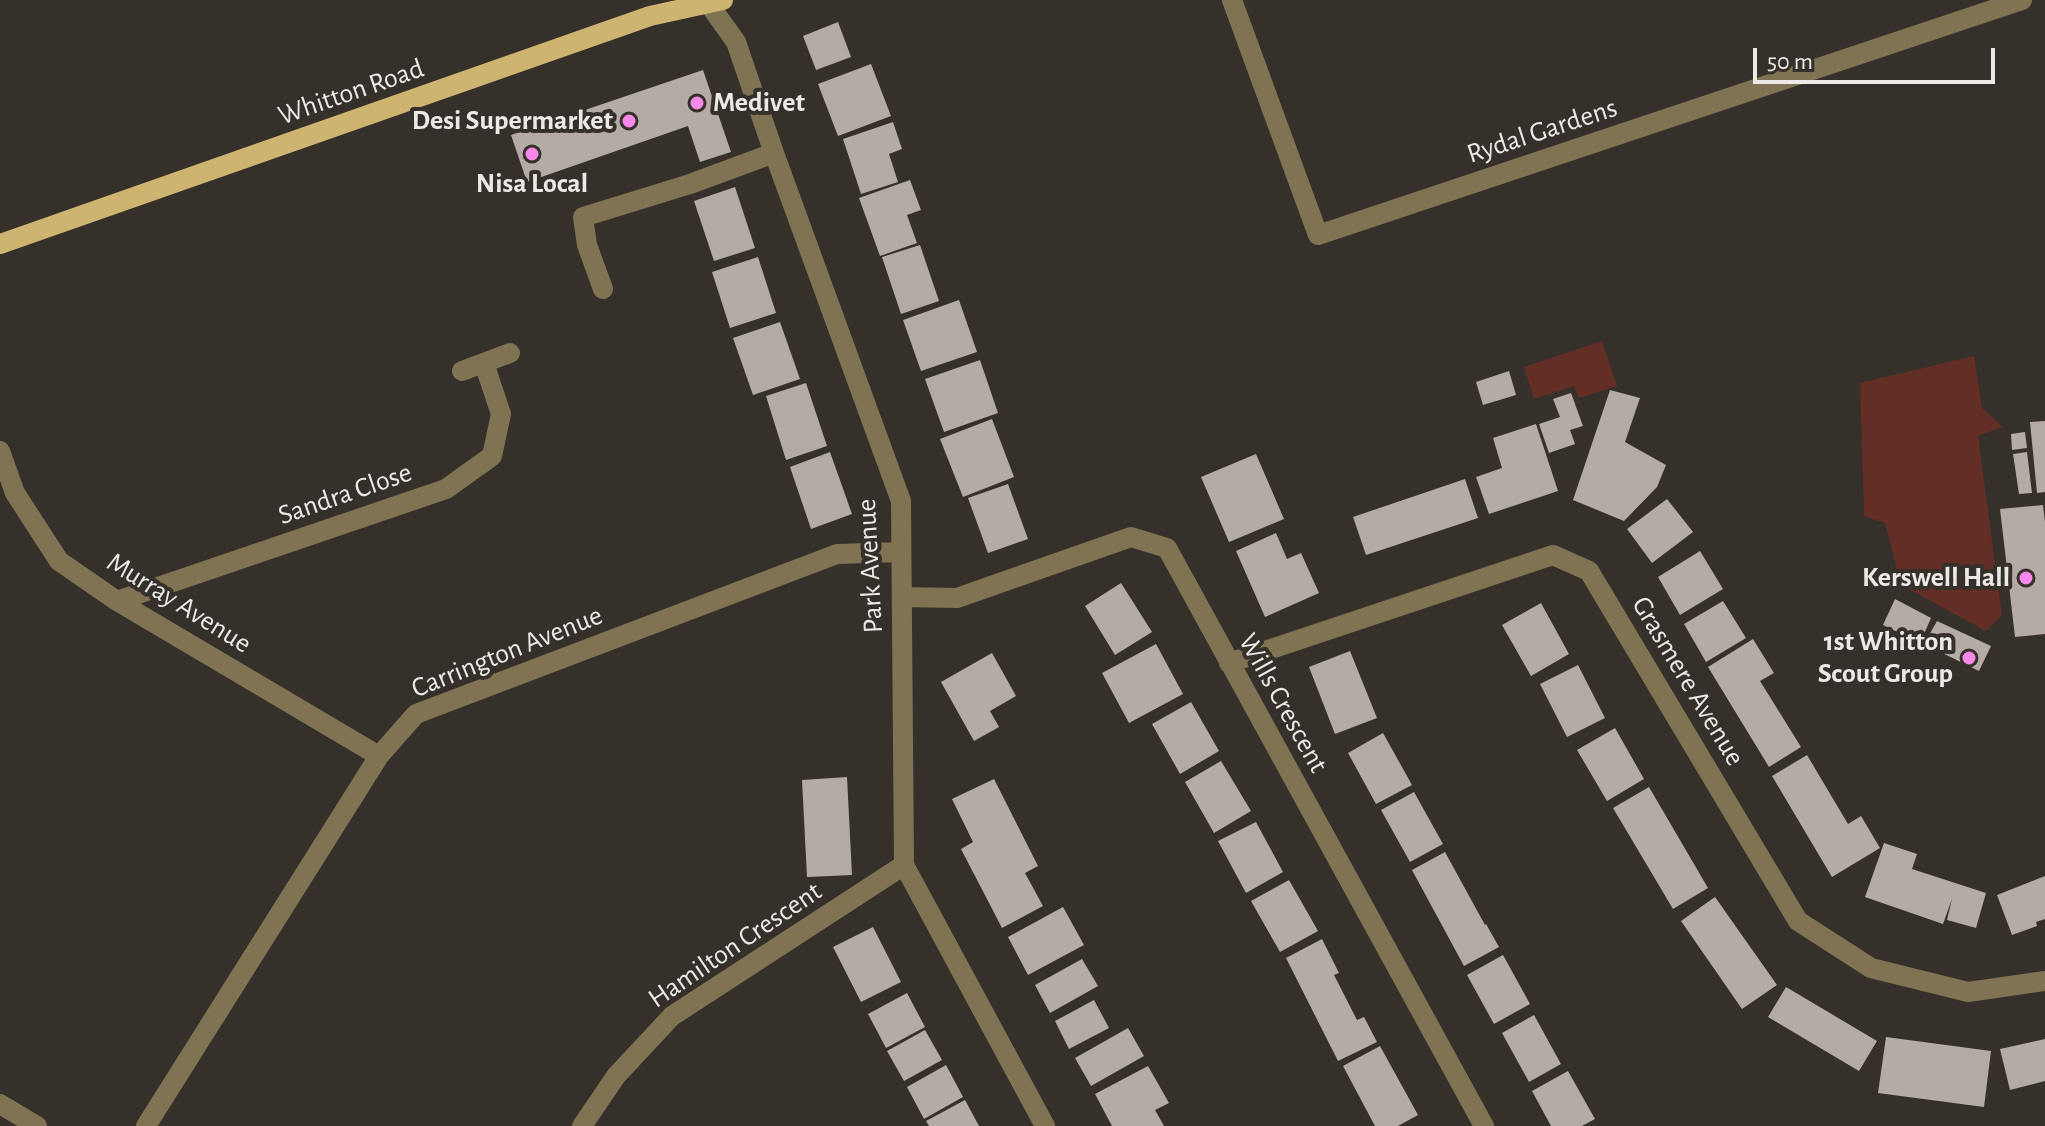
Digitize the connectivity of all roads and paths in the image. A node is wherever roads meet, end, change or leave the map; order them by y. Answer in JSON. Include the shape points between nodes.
{"nodes":[{"id":1,"x":1232,"y":0,"type":"edge"},
{"id":2,"x":2022,"y":0,"type":"edge"},
{"id":3,"x":713,"y":1,"type":"edge"},
{"id":4,"x":774,"y":153,"type":"junction"},
{"id":5,"x":0,"y":244,"type":"edge"},
{"id":6,"x":603,"y":289,"type":"dead end"},
{"id":7,"x":510,"y":353,"type":"dead end"},
{"id":8,"x":484,"y":363,"type":"junction"},
{"id":9,"x":462,"y":371,"type":"dead end"},
{"id":10,"x":0,"y":451,"type":"edge"},
{"id":11,"x":901,"y":552,"type":"junction"},
{"id":12,"x":902,"y":597,"type":"junction"},
{"id":13,"x":117,"y":601,"type":"junction"},
{"id":14,"x":1229,"y":663,"type":"junction"},
{"id":15,"x":379,"y":756,"type":"junction"},
{"id":16,"x":904,"y":865,"type":"junction"},
{"id":17,"x":2045,"y":981,"type":"edge"},
{"id":18,"x":0,"y":1104,"type":"edge"},
{"id":19,"x":37,"y":1126,"type":"edge"},
{"id":20,"x":146,"y":1126,"type":"edge"},
{"id":21,"x":582,"y":1126,"type":"edge"},
{"id":22,"x":1045,"y":1126,"type":"edge"},
{"id":23,"x":1484,"y":1126,"type":"edge"}],
"edges":[{"from":1,"to":2,"type":"street","name":"Rydal Gardens","via":[[1318,235]]},
{"from":3,"to":4,"type":"street","name":"Park Avenue","via":[[736,42]]},
{"from":3,"to":5,"type":"main road","name":"Whitton Road","via":[[650,16]]},
{"from":4,"to":6,"type":"street","via":[[583,217]]},
{"from":4,"to":11,"type":"street","name":"Park Avenue","via":[[901,501]]},
{"from":7,"to":8,"type":"street"},
{"from":8,"to":9,"type":"street"},
{"from":8,"to":13,"type":"street","name":"Sandra Close","via":[[501,414],[492,456],[446,489]]},
{"from":10,"to":13,"type":"street","name":"Murray Avenue","via":[[15,493],[59,561]]},
{"from":11,"to":12,"type":"street","name":"Park Avenue"},
{"from":11,"to":15,"type":"street","name":"Carrington Avenue","via":[[837,554],[416,714]]},
{"from":12,"to":14,"type":"street","name":"Wills Crescent","via":[[957,598],[1131,537],[1167,548]]},
{"from":12,"to":16,"type":"street","name":"Park Avenue"},
{"from":13,"to":15,"type":"street","name":"Murray Avenue"},
{"from":14,"to":17,"type":"street","name":"Grasmere Avenue","via":[[1553,555],[1589,571],[1798,921],[1871,968],[1968,992]]},
{"from":14,"to":23,"type":"street","name":"Wills Crescent"},
{"from":15,"to":20,"type":"street","name":"Carrington Avenue"},
{"from":16,"to":21,"type":"street","name":"Hamilton Crescent","via":[[672,1016],[616,1076]]},
{"from":16,"to":22,"type":"street","name":"Park Avenue"},
{"from":18,"to":19,"type":"street"}]}
